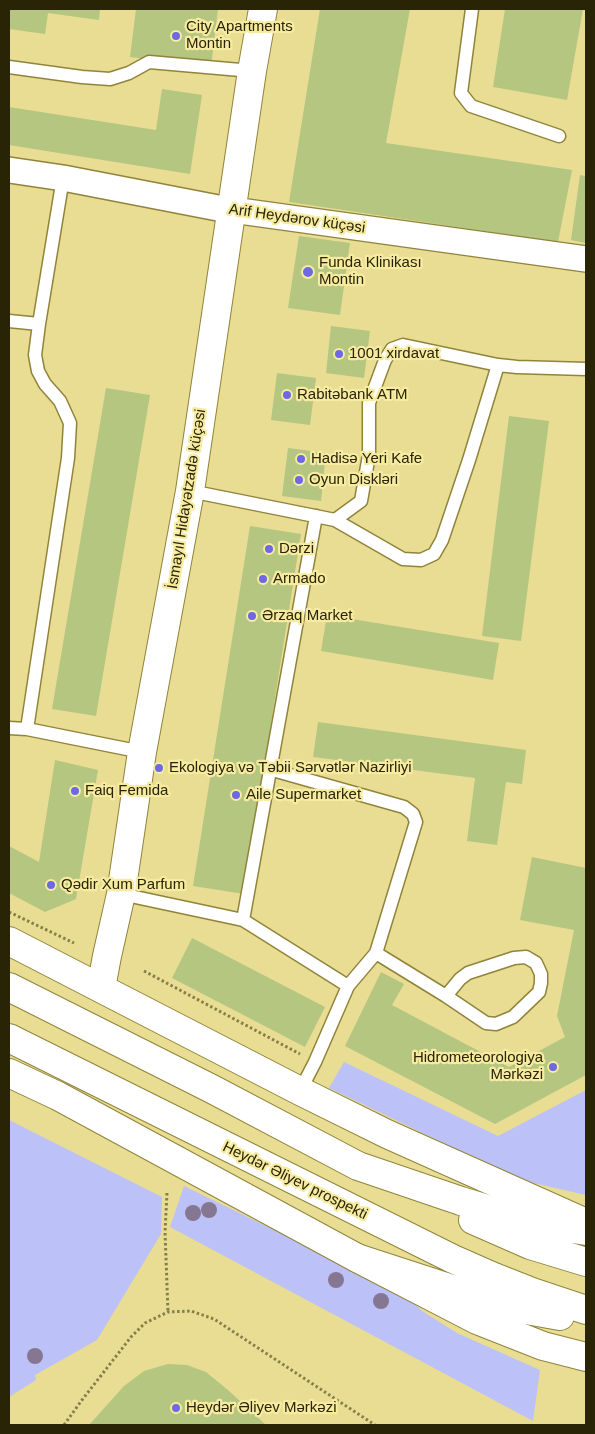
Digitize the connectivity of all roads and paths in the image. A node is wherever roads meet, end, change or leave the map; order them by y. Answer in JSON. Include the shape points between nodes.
{"nodes":[{"id":1,"x":263,"y":9,"type":"edge"},
{"id":2,"x":472,"y":9,"type":"edge"},
{"id":3,"x":9,"y":67,"type":"edge"},
{"id":4,"x":252,"y":71,"type":"junction"},
{"id":5,"x":559,"y":136,"type":"dead end"},
{"id":6,"x":9,"y":170,"type":"edge"},
{"id":7,"x":63,"y":178,"type":"junction"},
{"id":8,"x":231,"y":210,"type":"junction"},
{"id":9,"x":586,"y":259,"type":"edge"},
{"id":10,"x":9,"y":321,"type":"edge"},
{"id":11,"x":39,"y":324,"type":"junction"},
{"id":12,"x":498,"y":365,"type":"junction"},
{"id":13,"x":586,"y":369,"type":"edge"},
{"id":14,"x":190,"y":491,"type":"junction"},
{"id":15,"x":316,"y":516,"type":"junction"},
{"id":16,"x":335,"y":520,"type":"junction"},
{"id":17,"x":9,"y":728,"type":"edge"},
{"id":18,"x":27,"y":729,"type":"junction"},
{"id":19,"x":142,"y":752,"type":"junction"},
{"id":20,"x":269,"y":770,"type":"junction"},
{"id":21,"x":120,"y":894,"type":"junction"},
{"id":22,"x":9,"y":912,"type":"edge"},
{"id":23,"x":243,"y":920,"type":"junction"},
{"id":24,"x":9,"y":941,"type":"edge"},
{"id":25,"x":74,"y":943,"type":"dead end"},
{"id":26,"x":376,"y":953,"type":"junction"},
{"id":27,"x":144,"y":971,"type":"dead end"},
{"id":28,"x":348,"y":986,"type":"junction"},
{"id":29,"x":9,"y":987,"type":"edge"},
{"id":30,"x":101,"y":988,"type":"junction"},
{"id":31,"x":446,"y":996,"type":"junction"},
{"id":32,"x":9,"y":1038,"type":"edge"},
{"id":33,"x":315,"y":1062,"type":"junction"},
{"id":34,"x":9,"y":1072,"type":"edge"},
{"id":35,"x":300,"y":1091,"type":"junction"},
{"id":36,"x":358,"y":1166,"type":"junction"},
{"id":37,"x":167,"y":1194,"type":"dead end"},
{"id":38,"x":586,"y":1223,"type":"edge"},
{"id":39,"x":586,"y":1231,"type":"edge"},
{"id":40,"x":357,"y":1258,"type":"junction"},
{"id":41,"x":586,"y":1262,"type":"edge"},
{"id":42,"x":586,"y":1310,"type":"edge"},
{"id":43,"x":168,"y":1312,"type":"junction"},
{"id":44,"x":586,"y":1319,"type":"edge"},
{"id":45,"x":586,"y":1357,"type":"edge"},
{"id":46,"x":64,"y":1425,"type":"edge"},
{"id":47,"x":376,"y":1425,"type":"edge"}],
"edges":[{"from":1,"to":4,"type":"main road","name":"İsmayıl Hidayətzadə küçəsi"},
{"from":2,"to":5,"type":"lane","via":[[461,93],[471,106]]},
{"from":3,"to":4,"type":"lane","via":[[110,79],[149,62]]},
{"from":4,"to":8,"type":"main road","name":"İsmayıl Hidayətzadə küçəsi"},
{"from":6,"to":7,"type":"street","name":"Arif Heydərov küçəsi"},
{"from":7,"to":8,"type":"street","name":"Arif Heydərov küçəsi"},
{"from":7,"to":11,"type":"lane"},
{"from":8,"to":9,"type":"street","name":"Arif Heydərov küçəsi"},
{"from":8,"to":14,"type":"main road","name":"İsmayıl Hidayətzadə küçəsi"},
{"from":10,"to":11,"type":"lane"},
{"from":11,"to":18,"type":"lane","via":[[35,355],[38,371],[60,401],[70,423],[68,458]]},
{"from":12,"to":13,"type":"lane"},
{"from":12,"to":16,"type":"lane","via":[[403,345],[392,349],[369,403],[369,455],[361,501]]},
{"from":12,"to":16,"type":"lane","via":[[442,540],[434,554],[421,560],[403,559]]},
{"from":14,"to":15,"type":"lane"},
{"from":14,"to":19,"type":"main road","name":"İsmayıl Hidayətzadə küçəsi"},
{"from":15,"to":16,"type":"lane"},
{"from":15,"to":20,"type":"lane"},
{"from":17,"to":18,"type":"lane"},
{"from":18,"to":19,"type":"lane"},
{"from":19,"to":21,"type":"main road","name":"İsmayıl Hidayətzadə küçəsi"},
{"from":20,"to":23,"type":"lane"},
{"from":20,"to":26,"type":"lane","via":[[404,808],[413,814],[416,822]]},
{"from":21,"to":23,"type":"lane"},
{"from":21,"to":30,"type":"main road","name":"İsmayıl Hidayətzadə küçəsi"},
{"from":22,"to":25,"type":"path"},
{"from":23,"to":28,"type":"lane"},
{"from":24,"to":30,"type":"main road"},
{"from":26,"to":28,"type":"lane"},
{"from":26,"to":31,"type":"lane"},
{"from":27,"to":33,"type":"path"},
{"from":28,"to":33,"type":"lane"},
{"from":29,"to":36,"type":"main road"},
{"from":30,"to":35,"type":"main road"},
{"from":31,"to":31,"type":"lane","via":[[468,973],[514,958],[526,957],[536,963],[541,974],[539,992],[513,1016],[496,1024],[486,1023]]},
{"from":32,"to":42,"type":"main road","name":"Heydər Əliyev prospekti","via":[[453,1259],[532,1292]]},
{"from":33,"to":35,"type":"lane"},
{"from":34,"to":40,"type":"main road"},
{"from":35,"to":38,"type":"main road","via":[[387,1134]]},
{"from":36,"to":39,"type":"main road","via":[[510,1216]]},
{"from":36,"to":41,"type":"main road","via":[[530,1245]]},
{"from":37,"to":43,"type":"path"},
{"from":40,"to":44,"type":"main road","via":[[486,1300],[546,1314]]},
{"from":40,"to":45,"type":"main road","via":[[477,1320],[543,1346]]},
{"from":43,"to":46,"type":"path","via":[[145,1322],[131,1337]]},
{"from":43,"to":47,"type":"path","via":[[191,1311],[214,1318]]}]}
